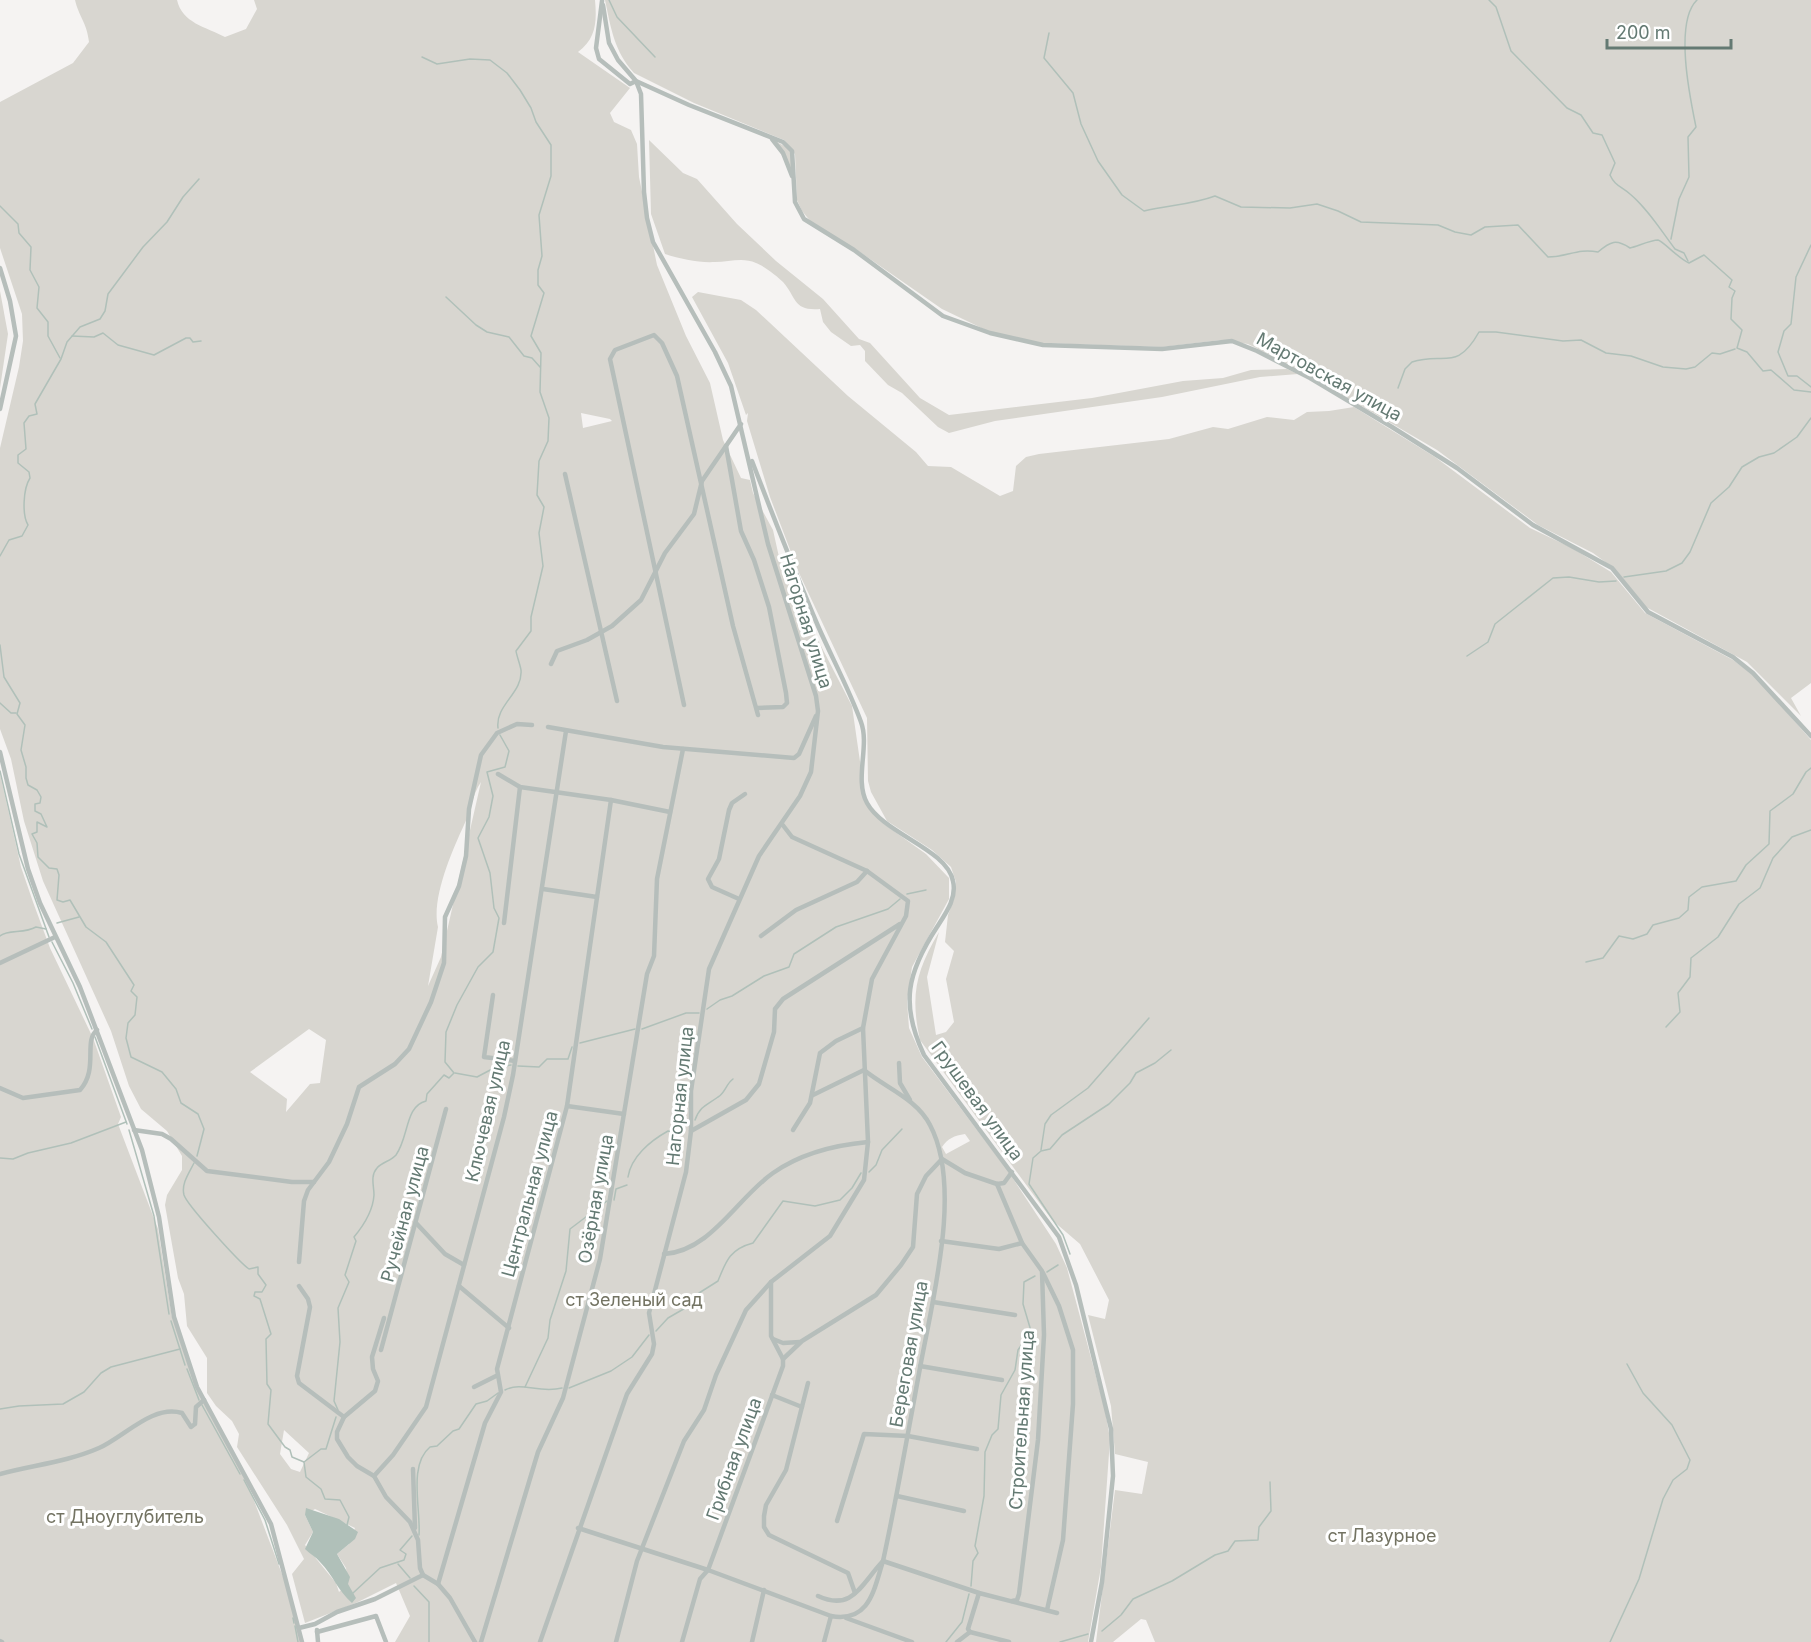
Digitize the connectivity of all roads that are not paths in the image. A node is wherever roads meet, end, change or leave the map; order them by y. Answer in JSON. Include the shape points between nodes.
{"nodes":[{"id":1,"x":602,"y":0,"type":"edge"},
{"id":2,"x":636,"y":81,"type":"junction"},
{"id":3,"x":770,"y":138,"type":"junction"},
{"id":4,"x":793,"y":182,"type":"junction"},
{"id":5,"x":0,"y":268,"type":"edge"},
{"id":6,"x":0,"y":409,"type":"edge"},
{"id":7,"x":741,"y":424,"type":"junction"},
{"id":8,"x":726,"y":445,"type":"junction"},
{"id":9,"x":747,"y":448,"type":"junction"},
{"id":10,"x":565,"y":474,"type":"dead end"},
{"id":11,"x":702,"y":481,"type":"junction"},
{"id":12,"x":654,"y":575,"type":"junction"},
{"id":13,"x":601,"y":632,"type":"junction"},
{"id":14,"x":551,"y":664,"type":"dead end"},
{"id":15,"x":617,"y":701,"type":"dead end"},
{"id":16,"x":684,"y":705,"type":"dead end"},
{"id":17,"x":757,"y":708,"type":"junction"},
{"id":18,"x":818,"y":711,"type":"junction"},
{"id":19,"x":758,"y":715,"type":"dead end"},
{"id":20,"x":532,"y":725,"type":"dead end"},
{"id":21,"x":548,"y":727,"type":"dead end"},
{"id":22,"x":566,"y":730,"type":"junction"},
{"id":23,"x":1811,"y":736,"type":"edge"},
{"id":24,"x":683,"y":749,"type":"junction"},
{"id":25,"x":0,"y":752,"type":"edge"},
{"id":26,"x":498,"y":774,"type":"dead end"},
{"id":27,"x":520,"y":787,"type":"junction"},
{"id":28,"x":555,"y":792,"type":"junction"},
{"id":29,"x":745,"y":794,"type":"dead end"},
{"id":30,"x":611,"y":800,"type":"junction"},
{"id":31,"x":670,"y":812,"type":"junction"},
{"id":32,"x":782,"y":825,"type":"junction"},
{"id":33,"x":867,"y":871,"type":"junction"},
{"id":34,"x":543,"y":889,"type":"junction"},
{"id":35,"x":597,"y":897,"type":"junction"},
{"id":36,"x":738,"y":899,"type":"junction"},
{"id":37,"x":504,"y":923,"type":"dead end"},
{"id":38,"x":902,"y":923,"type":"junction"},
{"id":39,"x":761,"y":936,"type":"dead end"},
{"id":40,"x":55,"y":937,"type":"junction"},
{"id":41,"x":0,"y":963,"type":"edge"},
{"id":42,"x":493,"y":995,"type":"dead end"},
{"id":43,"x":863,"y":1029,"type":"junction"},
{"id":44,"x":97,"y":1030,"type":"junction"},
{"id":45,"x":515,"y":1061,"type":"junction"},
{"id":46,"x":899,"y":1063,"type":"dead end"},
{"id":47,"x":864,"y":1070,"type":"junction"},
{"id":48,"x":0,"y":1088,"type":"edge"},
{"id":49,"x":813,"y":1095,"type":"junction"},
{"id":50,"x":912,"y":1102,"type":"junction"},
{"id":51,"x":567,"y":1106,"type":"junction"},
{"id":52,"x":446,"y":1109,"type":"dead end"},
{"id":53,"x":624,"y":1114,"type":"junction"},
{"id":54,"x":135,"y":1130,"type":"junction"},
{"id":55,"x":793,"y":1130,"type":"dead end"},
{"id":56,"x":691,"y":1131,"type":"junction"},
{"id":57,"x":868,"y":1142,"type":"junction"},
{"id":58,"x":942,"y":1159,"type":"junction"},
{"id":59,"x":1012,"y":1172,"type":"junction"},
{"id":60,"x":314,"y":1182,"type":"junction"},
{"id":61,"x":997,"y":1184,"type":"junction"},
{"id":62,"x":417,"y":1224,"type":"junction"},
{"id":63,"x":941,"y":1241,"type":"junction"},
{"id":64,"x":1022,"y":1243,"type":"junction"},
{"id":65,"x":664,"y":1254,"type":"junction"},
{"id":66,"x":299,"y":1262,"type":"dead end"},
{"id":67,"x":464,"y":1265,"type":"junction"},
{"id":68,"x":1042,"y":1271,"type":"junction"},
{"id":69,"x":771,"y":1282,"type":"junction"},
{"id":70,"x":299,"y":1286,"type":"dead end"},
{"id":71,"x":459,"y":1286,"type":"junction"},
{"id":72,"x":933,"y":1302,"type":"junction"},
{"id":73,"x":1015,"y":1315,"type":"dead end"},
{"id":74,"x":384,"y":1318,"type":"dead end"},
{"id":75,"x":509,"y":1328,"type":"junction"},
{"id":76,"x":771,"y":1336,"type":"junction"},
{"id":77,"x":802,"y":1341,"type":"junction"},
{"id":78,"x":381,"y":1350,"type":"dead end"},
{"id":79,"x":783,"y":1359,"type":"junction"},
{"id":80,"x":920,"y":1366,"type":"junction"},
{"id":81,"x":496,"y":1376,"type":"junction"},
{"id":82,"x":1002,"y":1380,"type":"dead end"},
{"id":83,"x":808,"y":1383,"type":"dead end"},
{"id":84,"x":474,"y":1387,"type":"dead end"},
{"id":85,"x":772,"y":1395,"type":"junction"},
{"id":86,"x":204,"y":1400,"type":"junction"},
{"id":87,"x":802,"y":1407,"type":"junction"},
{"id":88,"x":344,"y":1417,"type":"junction"},
{"id":89,"x":908,"y":1436,"type":"junction"},
{"id":90,"x":977,"y":1449,"type":"dead end"},
{"id":91,"x":413,"y":1469,"type":"dead end"},
{"id":92,"x":0,"y":1474,"type":"edge"},
{"id":93,"x":374,"y":1476,"type":"junction"},
{"id":94,"x":897,"y":1496,"type":"junction"},
{"id":95,"x":964,"y":1511,"type":"dead end"},
{"id":96,"x":837,"y":1521,"type":"dead end"},
{"id":97,"x":578,"y":1528,"type":"junction"},
{"id":98,"x":414,"y":1531,"type":"junction"},
{"id":99,"x":641,"y":1550,"type":"junction"},
{"id":100,"x":883,"y":1561,"type":"junction"},
{"id":101,"x":708,"y":1570,"type":"junction"},
{"id":102,"x":423,"y":1575,"type":"junction"},
{"id":103,"x":438,"y":1584,"type":"junction"},
{"id":104,"x":764,"y":1590,"type":"junction"},
{"id":105,"x":855,"y":1593,"type":"junction"},
{"id":106,"x":979,"y":1593,"type":"junction"},
{"id":107,"x":818,"y":1596,"type":"dead end"},
{"id":108,"x":1012,"y":1601,"type":"junction"},
{"id":109,"x":1047,"y":1610,"type":"junction"},
{"id":110,"x":1057,"y":1613,"type":"dead end"},
{"id":111,"x":831,"y":1616,"type":"junction"},
{"id":112,"x":846,"y":1618,"type":"junction"},
{"id":113,"x":315,"y":1624,"type":"junction"},
{"id":114,"x":299,"y":1628,"type":"junction"},
{"id":115,"x":317,"y":1632,"type":"junction"},
{"id":116,"x":970,"y":1632,"type":"junction"},
{"id":117,"x":302,"y":1642,"type":"edge"},
{"id":118,"x":318,"y":1642,"type":"edge"},
{"id":119,"x":386,"y":1642,"type":"edge"},
{"id":120,"x":475,"y":1642,"type":"edge"},
{"id":121,"x":481,"y":1642,"type":"edge"},
{"id":122,"x":540,"y":1642,"type":"edge"},
{"id":123,"x":616,"y":1642,"type":"edge"},
{"id":124,"x":682,"y":1642,"type":"edge"},
{"id":125,"x":752,"y":1642,"type":"edge"},
{"id":126,"x":824,"y":1642,"type":"edge"},
{"id":127,"x":912,"y":1642,"type":"edge"},
{"id":128,"x":957,"y":1642,"type":"edge"},
{"id":129,"x":1009,"y":1642,"type":"edge"},
{"id":130,"x":1091,"y":1642,"type":"edge"}],
"edges":[{"from":1,"to":2,"type":"street","via":[[609,43]]},
{"from":1,"to":2,"type":"street","via":[[596,48],[599,58],[630,84]]},
{"from":2,"to":3,"type":"street","name":"Мартовская улица"},
{"from":2,"to":7,"type":"street","name":"Нагорная улица","via":[[642,107],[647,218],[653,242],[715,352]]},
{"from":3,"to":4,"type":"street","via":[[783,153]]},
{"from":3,"to":4,"type":"street","name":"Мартовская улица","via":[[783,142],[792,151]]},
{"from":4,"to":23,"type":"street","name":"Мартовская улица","via":[[795,202],[814,228],[854,250],[944,316],[990,333],[1043,345],[1162,349],[1232,341],[1310,378],[1457,468],[1533,525],[1612,568],[1648,612],[1733,657],[1753,673]]},
{"from":5,"to":6,"type":"street","via":[[16,336]]},
{"from":7,"to":8,"type":"street"},
{"from":7,"to":9,"type":"street","name":"Нагорная улица"},
{"from":8,"to":11,"type":"street"},
{"from":8,"to":17,"type":"street","via":[[741,531],[769,607],[786,693],[787,703],[783,707]]},
{"from":9,"to":18,"type":"street","name":"Нагорная улица","via":[[768,544]]},
{"from":9,"to":59,"type":"street","name":"Грушевая улица","via":[[801,586],[862,725],[866,801],[886,824],[949,869],[954,882],[950,907],[917,962],[909,1007],[912,1030],[924,1055]]},
{"from":10,"to":13,"type":"street"},
{"from":11,"to":12,"type":"street","via":[[694,514]]},
{"from":11,"to":12,"type":"street","via":[[677,376],[662,343],[654,335],[615,350],[610,359]]},
{"from":11,"to":17,"type":"street","via":[[733,626]]},
{"from":12,"to":13,"type":"street","via":[[642,600]]},
{"from":12,"to":16,"type":"street"},
{"from":13,"to":14,"type":"street","via":[[557,651]]},
{"from":13,"to":15,"type":"street"},
{"from":17,"to":19,"type":"street"},
{"from":18,"to":24,"type":"street","via":[[794,758]]},
{"from":18,"to":32,"type":"street","name":"Нагорная улица","via":[[811,772]]},
{"from":20,"to":60,"type":"street","via":[[517,724],[497,733],[481,755],[469,809],[466,856],[459,886],[445,917],[444,963],[431,1002],[409,1049],[395,1064],[359,1087],[329,1162]]},
{"from":21,"to":22,"type":"street"},
{"from":22,"to":24,"type":"street"},
{"from":22,"to":28,"type":"street","name":"Ключевая улица"},
{"from":24,"to":31,"type":"street","name":"Озёрная улица"},
{"from":25,"to":40,"type":"street","via":[[28,869]]},
{"from":26,"to":27,"type":"street"},
{"from":27,"to":28,"type":"street"},
{"from":27,"to":37,"type":"street"},
{"from":28,"to":30,"type":"street"},
{"from":28,"to":34,"type":"street","name":"Ключевая улица"},
{"from":29,"to":36,"type":"street","via":[[732,803],[719,859],[708,879],[712,887]]},
{"from":30,"to":31,"type":"street"},
{"from":30,"to":35,"type":"street","name":"Центральная улица"},
{"from":31,"to":53,"type":"street","name":"Озёрная улица","via":[[655,896],[654,956],[647,974]]},
{"from":32,"to":33,"type":"street","via":[[792,837]]},
{"from":32,"to":36,"type":"street","name":"Нагорная улица","via":[[759,856]]},
{"from":33,"to":38,"type":"street","via":[[908,901]]},
{"from":33,"to":39,"type":"street","via":[[857,882],[796,910]]},
{"from":34,"to":35,"type":"street"},
{"from":34,"to":45,"type":"street","name":"Ключевая улица"},
{"from":35,"to":51,"type":"street","name":"Центральная улица"},
{"from":36,"to":56,"type":"street","name":"Нагорная улица","via":[[709,969],[691,1090]]},
{"from":38,"to":43,"type":"street","via":[[872,979]]},
{"from":38,"to":56,"type":"street","via":[[783,999],[775,1010],[774,1032],[759,1084],[746,1100]]},
{"from":40,"to":41,"type":"street"},
{"from":40,"to":44,"type":"street"},
{"from":42,"to":45,"type":"street","via":[[484,1057]]},
{"from":43,"to":47,"type":"street"},
{"from":43,"to":49,"type":"street","via":[[820,1053]]},
{"from":44,"to":48,"type":"street","via":[[90,1039],[91,1070],[80,1090],[23,1098]]},
{"from":44,"to":54,"type":"street"},
{"from":45,"to":67,"type":"street","name":"Ключевая улица"},
{"from":46,"to":50,"type":"street","via":[[900,1083]]},
{"from":47,"to":49,"type":"street"},
{"from":47,"to":50,"type":"street","name":"Береговая улица"},
{"from":47,"to":57,"type":"street"},
{"from":49,"to":55,"type":"street"},
{"from":50,"to":58,"type":"street","name":"Береговая улица","via":[[932,1127]]},
{"from":51,"to":53,"type":"street"},
{"from":51,"to":75,"type":"street","name":"Центральная улица"},
{"from":52,"to":62,"type":"street","name":"Ручейная улица"},
{"from":53,"to":121,"type":"street","name":"Озёрная улица","via":[[600,1259],[579,1341],[562,1398],[538,1452]]},
{"from":54,"to":60,"type":"street","via":[[171,1139],[207,1171]]},
{"from":54,"to":86,"type":"street","via":[[159,1217],[174,1317]]},
{"from":56,"to":65,"type":"street","name":"Нагорная улица","via":[[686,1172]]},
{"from":57,"to":65,"type":"street","via":[[815,1152],[774,1173],[711,1233],[678,1253]]},
{"from":57,"to":69,"type":"street","via":[[864,1180],[830,1236]]},
{"from":58,"to":61,"type":"street","via":[[965,1173]]},
{"from":58,"to":63,"type":"street","name":"Береговая улица"},
{"from":58,"to":77,"type":"street","via":[[926,1176],[917,1194],[913,1247],[901,1265],[876,1295]]},
{"from":59,"to":61,"type":"street","via":[[1004,1183]]},
{"from":59,"to":130,"type":"street","name":"Грушевая улица","via":[[1059,1237],[1069,1262],[1112,1429],[1113,1476],[1102,1582]]},
{"from":60,"to":66,"type":"street","via":[[304,1201]]},
{"from":61,"to":64,"type":"street"},
{"from":62,"to":67,"type":"street","via":[[445,1254]]},
{"from":62,"to":78,"type":"street","name":"Ручейная улица"},
{"from":63,"to":64,"type":"street","via":[[999,1249]]},
{"from":63,"to":72,"type":"street","name":"Береговая улица"},
{"from":64,"to":68,"type":"street"},
{"from":65,"to":97,"type":"street","name":"Нагорная улица","via":[[649,1312],[652,1354],[627,1394]]},
{"from":67,"to":71,"type":"street","name":"Ключевая улица"},
{"from":68,"to":108,"type":"street","name":"Строительная улица","via":[[1044,1335],[1038,1440],[1019,1594]]},
{"from":68,"to":109,"type":"street","via":[[1059,1306],[1073,1350],[1063,1540]]},
{"from":69,"to":76,"type":"street"},
{"from":69,"to":99,"type":"street","via":[[747,1310],[704,1410],[684,1441]]},
{"from":70,"to":88,"type":"street","via":[[310,1307],[299,1383]]},
{"from":71,"to":75,"type":"street"},
{"from":71,"to":93,"type":"street","name":"Ключевая улица","via":[[426,1407]]},
{"from":72,"to":73,"type":"street"},
{"from":72,"to":80,"type":"street","name":"Береговая улица"},
{"from":74,"to":88,"type":"street","via":[[372,1357],[378,1381],[375,1391]]},
{"from":75,"to":81,"type":"street","name":"Центральная улица"},
{"from":76,"to":77,"type":"street","via":[[779,1343]]},
{"from":76,"to":79,"type":"street"},
{"from":77,"to":79,"type":"street"},
{"from":79,"to":85,"type":"street","name":"Грибная улица"},
{"from":80,"to":82,"type":"street"},
{"from":80,"to":89,"type":"street","name":"Береговая улица"},
{"from":81,"to":84,"type":"street"},
{"from":81,"to":103,"type":"street","name":"Центральная улица","via":[[501,1392],[485,1423]]},
{"from":83,"to":87,"type":"street"},
{"from":85,"to":87,"type":"street"},
{"from":85,"to":101,"type":"street","name":"Грибная улица"},
{"from":86,"to":92,"type":"street","via":[[196,1407],[197,1419],[191,1427],[182,1413],[159,1414],[99,1448],[40,1467]]},
{"from":86,"to":114,"type":"street","via":[[271,1524]]},
{"from":87,"to":105,"type":"street","via":[[786,1470],[766,1505],[764,1527],[775,1538],[848,1573]]},
{"from":88,"to":93,"type":"street","via":[[338,1425],[337,1439],[357,1466]]},
{"from":89,"to":90,"type":"street"},
{"from":89,"to":94,"type":"street","name":"Береговая улица"},
{"from":89,"to":96,"type":"street","via":[[864,1434]]},
{"from":91,"to":98,"type":"street"},
{"from":93,"to":98,"type":"street"},
{"from":94,"to":95,"type":"street"},
{"from":94,"to":100,"type":"street","name":"Береговая улица"},
{"from":97,"to":99,"type":"street"},
{"from":97,"to":122,"type":"street","name":"Нагорная улица"},
{"from":98,"to":102,"type":"street"},
{"from":99,"to":101,"type":"street"},
{"from":99,"to":123,"type":"street"},
{"from":100,"to":105,"type":"street"},
{"from":100,"to":106,"type":"street"},
{"from":100,"to":112,"type":"street","name":"Береговая улица","via":[[868,1602],[861,1611]]},
{"from":101,"to":104,"type":"street"},
{"from":101,"to":124,"type":"street","name":"Грибная улица","via":[[700,1579]]},
{"from":102,"to":103,"type":"street"},
{"from":102,"to":113,"type":"street"},
{"from":103,"to":120,"type":"street"},
{"from":104,"to":111,"type":"street"},
{"from":104,"to":125,"type":"street"},
{"from":105,"to":107,"type":"street","via":[[839,1603]]},
{"from":106,"to":108,"type":"street"},
{"from":106,"to":116,"type":"street"},
{"from":108,"to":109,"type":"street"},
{"from":109,"to":110,"type":"street"},
{"from":111,"to":112,"type":"street"},
{"from":111,"to":126,"type":"street"},
{"from":112,"to":127,"type":"street"},
{"from":113,"to":114,"type":"street"},
{"from":113,"to":115,"type":"street"},
{"from":114,"to":117,"type":"street"},
{"from":115,"to":118,"type":"street"},
{"from":115,"to":119,"type":"street","via":[[376,1616]]},
{"from":116,"to":128,"type":"street"},
{"from":116,"to":129,"type":"street"}]}
